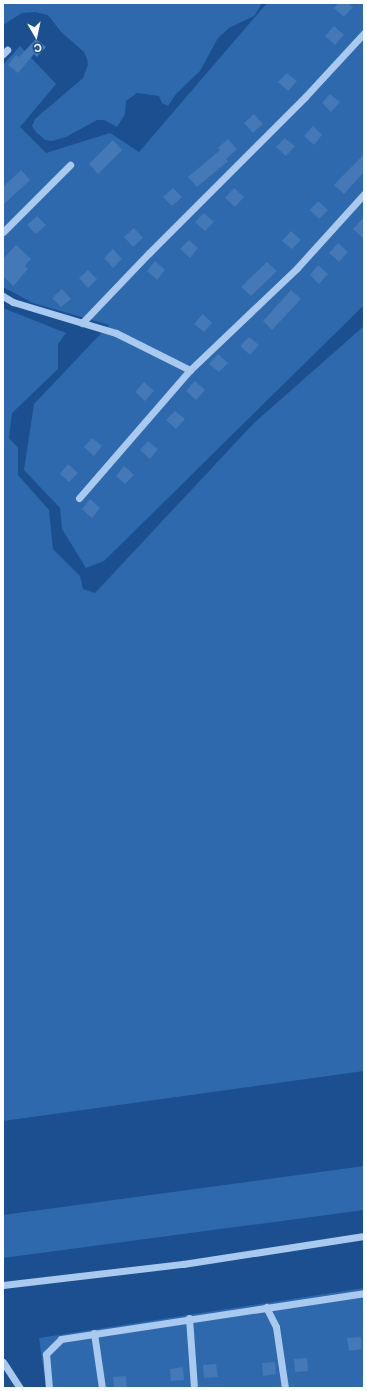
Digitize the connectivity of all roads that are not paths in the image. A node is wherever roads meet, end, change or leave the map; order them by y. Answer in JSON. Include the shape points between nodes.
{"nodes":[{"id":1,"x":364,"y":33,"type":"edge"},
{"id":2,"x":70,"y":165,"type":"dead end"},
{"id":3,"x":364,"y":194,"type":"edge"},
{"id":4,"x":3,"y":232,"type":"edge"},
{"id":5,"x":3,"y":296,"type":"edge"},
{"id":6,"x":82,"y":323,"type":"junction"},
{"id":7,"x":190,"y":370,"type":"junction"},
{"id":8,"x":79,"y":498,"type":"dead end"},
{"id":9,"x":364,"y":1236,"type":"edge"},
{"id":10,"x":3,"y":1285,"type":"edge"},
{"id":11,"x":364,"y":1294,"type":"edge"},
{"id":12,"x":266,"y":1307,"type":"junction"},
{"id":13,"x":188,"y":1318,"type":"junction"},
{"id":14,"x":94,"y":1333,"type":"junction"},
{"id":15,"x":3,"y":1362,"type":"edge"},
{"id":16,"x":20,"y":1388,"type":"edge"},
{"id":17,"x":49,"y":1388,"type":"edge"},
{"id":18,"x":102,"y":1388,"type":"edge"},
{"id":19,"x":194,"y":1388,"type":"edge"},
{"id":20,"x":285,"y":1388,"type":"edge"}],
"edges":[{"from":1,"to":6,"type":"street","via":[[305,97]]},
{"from":2,"to":4,"type":"street"},
{"from":3,"to":7,"type":"street","via":[[297,268]]},
{"from":5,"to":6,"type":"street","via":[[13,302]]},
{"from":6,"to":7,"type":"street","via":[[116,334]]},
{"from":7,"to":8,"type":"street"},
{"from":9,"to":10,"type":"street","via":[[183,1264]]},
{"from":11,"to":12,"type":"street"},
{"from":12,"to":13,"type":"street"},
{"from":12,"to":20,"type":"street","via":[[276,1327]]},
{"from":13,"to":14,"type":"street"},
{"from":13,"to":19,"type":"street"},
{"from":14,"to":17,"type":"street","via":[[60,1339],[52,1346],[46,1354]]},
{"from":14,"to":18,"type":"street"},
{"from":15,"to":16,"type":"street"}]}
